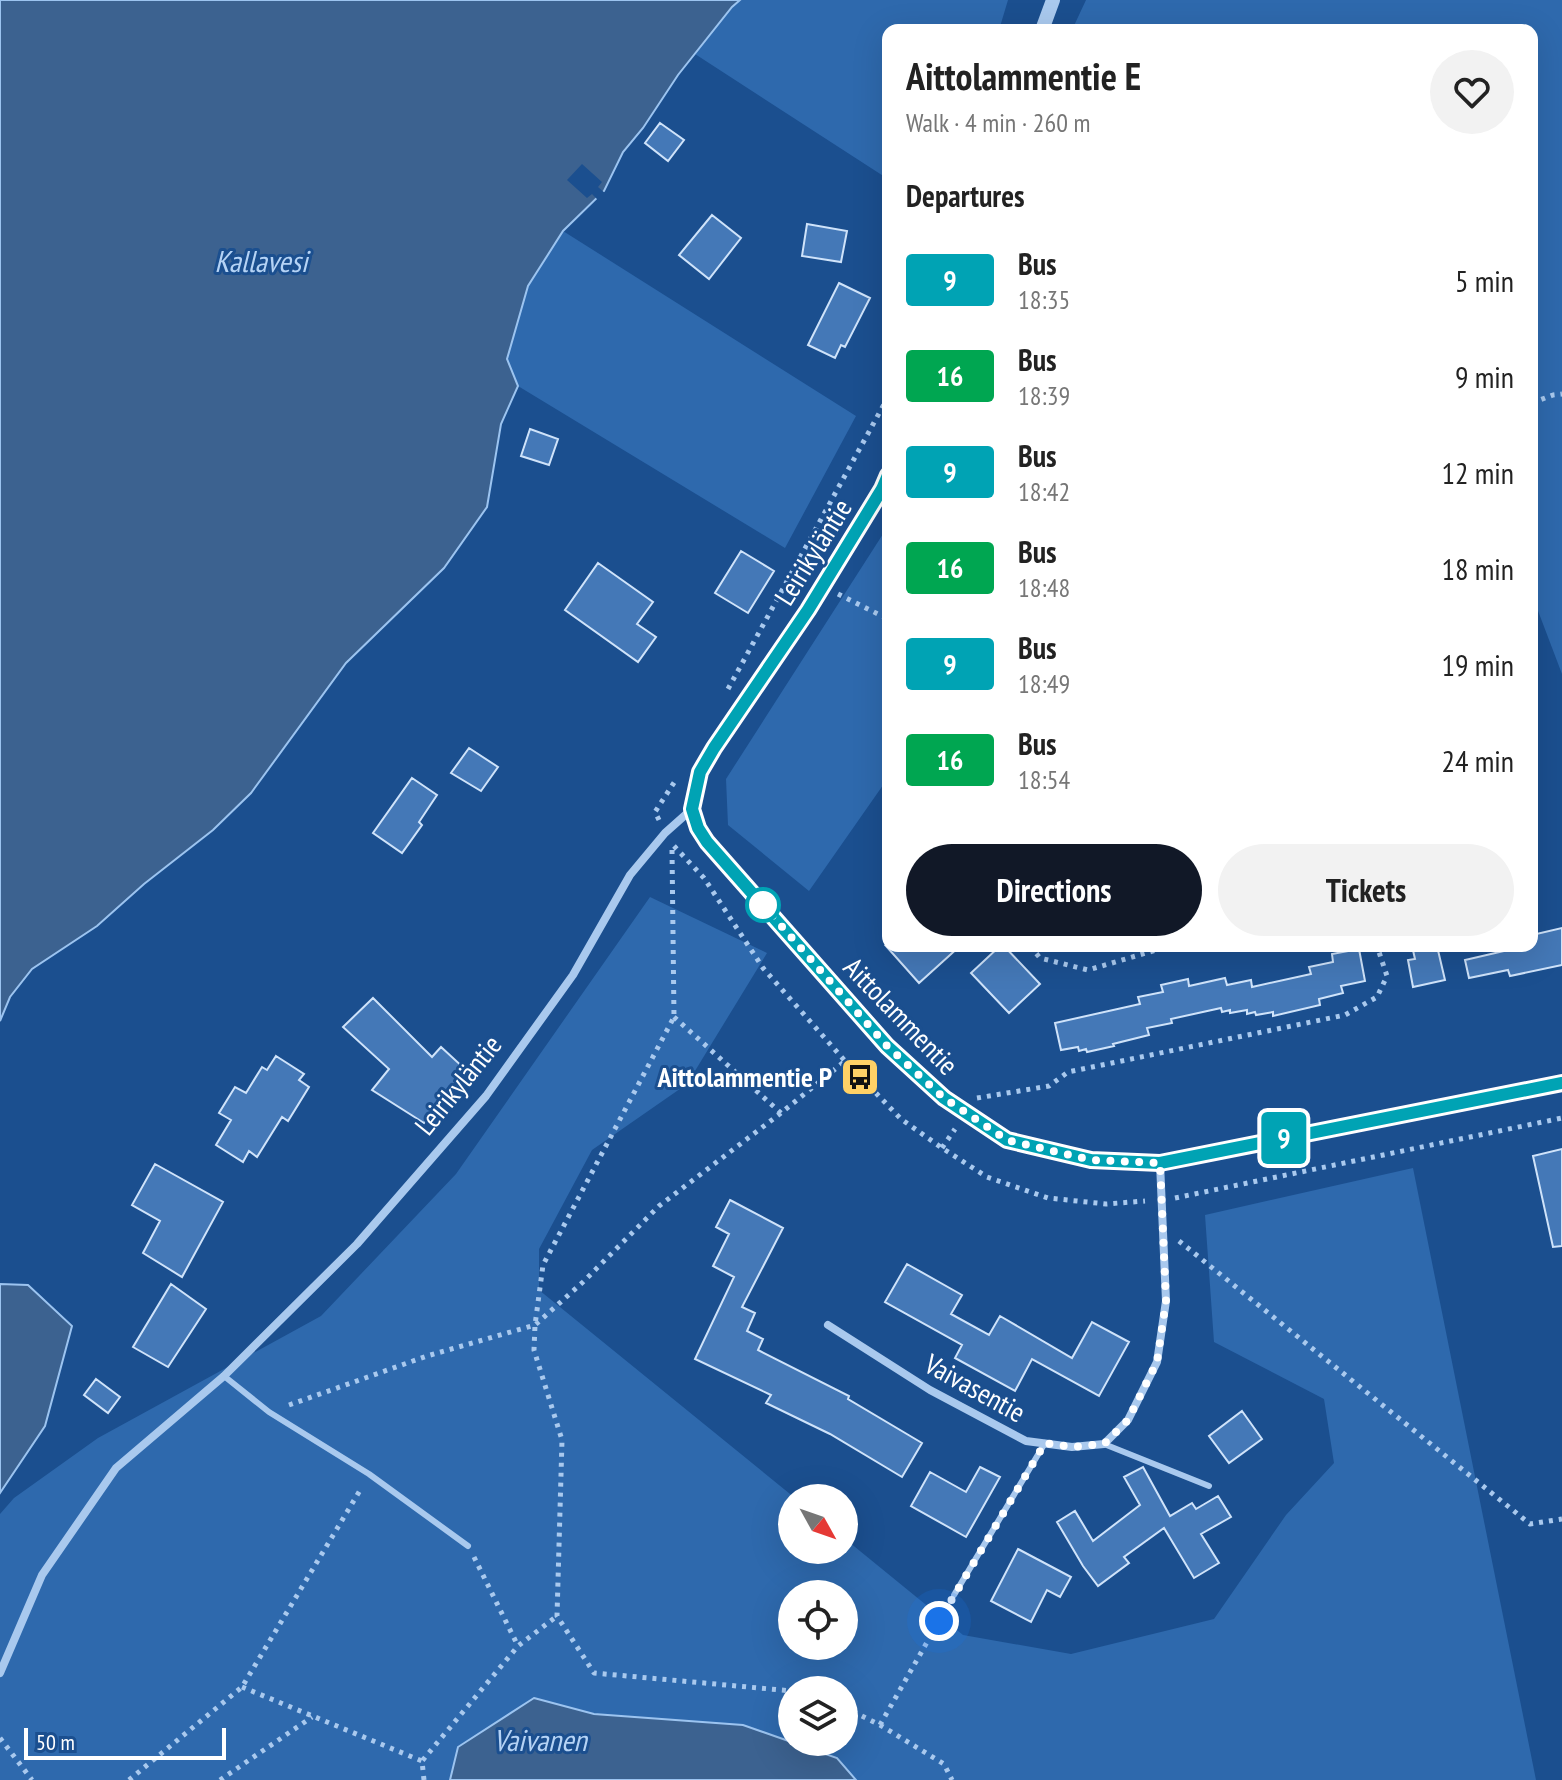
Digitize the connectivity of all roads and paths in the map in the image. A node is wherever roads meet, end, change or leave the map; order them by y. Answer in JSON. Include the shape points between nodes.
{"nodes":[{"id":1,"x":1053,"y":0,"type":"edge"},
{"id":2,"x":1044,"y":24,"type":"edge"},
{"id":3,"x":1562,"y":394,"type":"edge"},
{"id":4,"x":1538,"y":401,"type":"edge"},
{"id":5,"x":882,"y":408,"type":"edge"},
{"id":6,"x":882,"y":489,"type":"edge"},
{"id":7,"x":823,"y":587,"type":"junction"},
{"id":8,"x":882,"y":616,"type":"edge"},
{"id":9,"x":727,"y":689,"type":"dead end"},
{"id":10,"x":680,"y":772,"type":"dead end"},
{"id":11,"x":692,"y":809,"type":"junction"},
{"id":12,"x":665,"y":833,"type":"junction"},
{"id":13,"x":1035,"y":952,"type":"edge"},
{"id":14,"x":1150,"y":952,"type":"edge"},
{"id":15,"x":1379,"y":952,"type":"edge"},
{"id":16,"x":674,"y":1017,"type":"junction"},
{"id":17,"x":845,"y":1061,"type":"junction"},
{"id":18,"x":1562,"y":1083,"type":"edge"},
{"id":19,"x":781,"y":1113,"type":"junction"},
{"id":20,"x":966,"y":1113,"type":"junction"},
{"id":21,"x":1562,"y":1118,"type":"edge"},
{"id":22,"x":942,"y":1148,"type":"junction"},
{"id":23,"x":1160,"y":1163,"type":"junction"},
{"id":24,"x":1163,"y":1200,"type":"junction"},
{"id":25,"x":1164,"y":1228,"type":"junction"},
{"id":26,"x":535,"y":1325,"type":"junction"},
{"id":27,"x":828,"y":1325,"type":"dead end"},
{"id":28,"x":224,"y":1376,"type":"junction"},
{"id":29,"x":269,"y":1412,"type":"junction"},
{"id":30,"x":1045,"y":1443,"type":"junction"},
{"id":31,"x":1104,"y":1444,"type":"junction"},
{"id":32,"x":369,"y":1474,"type":"junction"},
{"id":33,"x":1209,"y":1486,"type":"dead end"},
{"id":34,"x":1562,"y":1519,"type":"edge"},
{"id":35,"x":468,"y":1546,"type":"joint"},
{"id":36,"x":954,"y":1595,"type":"joint"},
{"id":37,"x":557,"y":1616,"type":"junction"},
{"id":38,"x":518,"y":1646,"type":"junction"},
{"id":39,"x":0,"y":1673,"type":"edge"},
{"id":40,"x":242,"y":1687,"type":"junction"},
{"id":41,"x":778,"y":1690,"type":"edge"},
{"id":42,"x":858,"y":1714,"type":"edge"},
{"id":43,"x":313,"y":1716,"type":"junction"},
{"id":44,"x":880,"y":1725,"type":"junction"},
{"id":45,"x":0,"y":1738,"type":"edge"},
{"id":46,"x":422,"y":1761,"type":"junction"},
{"id":47,"x":32,"y":1780,"type":"edge"},
{"id":48,"x":129,"y":1780,"type":"edge"},
{"id":49,"x":220,"y":1780,"type":"edge"},
{"id":50,"x":424,"y":1780,"type":"edge"},
{"id":51,"x":952,"y":1780,"type":"edge"}],
"edges":[{"from":1,"to":2,"type":"street"},
{"from":3,"to":4,"type":"path"},
{"from":5,"to":9,"type":"path"},
{"from":6,"to":7,"type":"street","name":"Leirikyläntie"},
{"from":7,"to":8,"type":"path"},
{"from":7,"to":11,"type":"street","name":"Leirikyläntie","via":[[714,748],[700,772]]},
{"from":10,"to":12,"type":"path","via":[[655,812]]},
{"from":11,"to":12,"type":"street","name":"Leirikyläntie"},
{"from":11,"to":20,"type":"street","name":"Aittolammentie","via":[[707,842],[887,1046]]},
{"from":12,"to":28,"type":"street","name":"Leirikyläntie","via":[[630,875],[573,975],[486,1096],[357,1244]]},
{"from":13,"to":14,"type":"path","via":[[1040,958],[1088,970]]},
{"from":15,"to":20,"type":"path","via":[[1387,976],[1377,997],[1345,1015],[1068,1072],[1049,1086],[978,1097]]},
{"from":16,"to":17,"type":"path","via":[[672,844],[704,878],[763,968]]},
{"from":16,"to":19,"type":"path"},
{"from":16,"to":26,"type":"path","via":[[543,1265]]},
{"from":17,"to":19,"type":"path"},
{"from":17,"to":22,"type":"path","via":[[901,1119]]},
{"from":18,"to":23,"type":"street","name":"Aittolammentie"},
{"from":19,"to":26,"type":"path","via":[[659,1206]]},
{"from":20,"to":22,"type":"path"},
{"from":20,"to":23,"type":"street","name":"Aittolammentie","via":[[1007,1140],[1091,1160]]},
{"from":21,"to":24,"type":"path"},
{"from":22,"to":24,"type":"path","via":[[987,1177],[1048,1198],[1106,1204]]},
{"from":23,"to":24,"type":"street"},
{"from":24,"to":25,"type":"street"},
{"from":25,"to":31,"type":"street","via":[[1166,1301],[1157,1362],[1128,1420]]},
{"from":25,"to":34,"type":"path","via":[[1530,1524]]},
{"from":26,"to":29,"type":"path","via":[[427,1356]]},
{"from":26,"to":37,"type":"path","via":[[534,1350],[562,1440]]},
{"from":27,"to":30,"type":"street","name":"Vaivasentie","via":[[930,1390],[1026,1441]]},
{"from":28,"to":29,"type":"lane"},
{"from":28,"to":39,"type":"street","name":"Leirikyläntie","via":[[116,1468],[42,1575]]},
{"from":29,"to":32,"type":"lane"},
{"from":30,"to":31,"type":"street","name":"Vaivasentie"},
{"from":30,"to":36,"type":"lane"},
{"from":31,"to":33,"type":"lane"},
{"from":32,"to":35,"type":"lane"},
{"from":32,"to":40,"type":"path"},
{"from":35,"to":38,"type":"path"},
{"from":36,"to":44,"type":"path"},
{"from":37,"to":38,"type":"path"},
{"from":37,"to":41,"type":"path","via":[[594,1673]]},
{"from":38,"to":46,"type":"path"},
{"from":40,"to":43,"type":"path"},
{"from":40,"to":48,"type":"path"},
{"from":42,"to":44,"type":"path"},
{"from":43,"to":46,"type":"path"},
{"from":43,"to":49,"type":"path"},
{"from":44,"to":51,"type":"path","via":[[944,1764]]},
{"from":45,"to":47,"type":"path"},
{"from":46,"to":50,"type":"path"}]}
